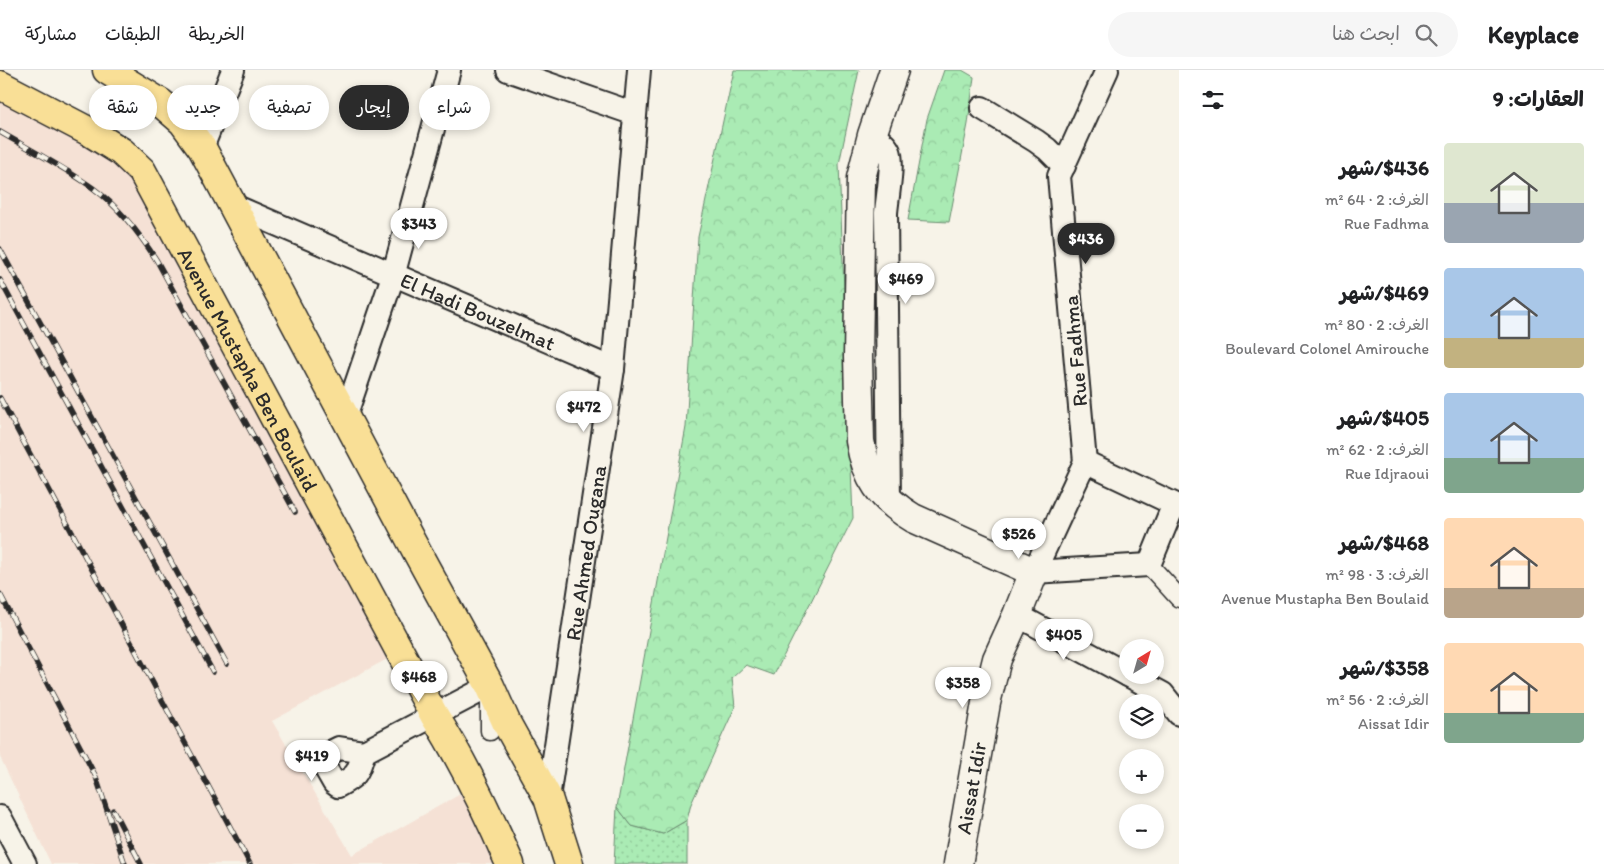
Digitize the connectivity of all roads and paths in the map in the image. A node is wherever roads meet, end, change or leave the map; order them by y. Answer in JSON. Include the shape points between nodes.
{"nodes":[{"id":1,"x":107,"y":70,"type":"edge"},
{"id":2,"x":233,"y":70,"type":"edge"},
{"id":3,"x":449,"y":70,"type":"edge"},
{"id":4,"x":508,"y":70,"type":"edge"},
{"id":5,"x":639,"y":70,"type":"edge"},
{"id":6,"x":894,"y":70,"type":"edge"},
{"id":7,"x":1106,"y":70,"type":"edge"},
{"id":8,"x":0,"y":84,"type":"edge"},
{"id":9,"x":982,"y":108,"type":"dead end"},
{"id":10,"x":635,"y":114,"type":"junction"},
{"id":11,"x":202,"y":148,"type":"junction"},
{"id":12,"x":1064,"y":166,"type":"junction"},
{"id":13,"x":232,"y":205,"type":"junction"},
{"id":14,"x":393,"y":276,"type":"junction"},
{"id":15,"x":613,"y":369,"type":"junction"},
{"id":16,"x":345,"y":417,"type":"junction"},
{"id":17,"x":1085,"y":462,"type":"junction"},
{"id":18,"x":1176,"y":506,"type":"edge"},
{"id":19,"x":1149,"y":565,"type":"junction"},
{"id":20,"x":1034,"y":572,"type":"junction"},
{"id":21,"x":1179,"y":598,"type":"edge"},
{"id":22,"x":1018,"y":615,"type":"junction"},
{"id":23,"x":1119,"y":670,"type":"edge"},
{"id":24,"x":1145,"y":684,"type":"edge"},
{"id":25,"x":490,"y":686,"type":"junction"},
{"id":26,"x":1179,"y":714,"type":"edge"},
{"id":27,"x":434,"y":715,"type":"junction"},
{"id":28,"x":490,"y":731,"type":"dead end"},
{"id":29,"x":465,"y":744,"type":"dead end"},
{"id":30,"x":364,"y":752,"type":"dead end"},
{"id":31,"x":548,"y":798,"type":"junction"},
{"id":32,"x":0,"y":817,"type":"edge"},
{"id":33,"x":25,"y":864,"type":"edge"},
{"id":34,"x":510,"y":864,"type":"edge"},
{"id":35,"x":569,"y":864,"type":"edge"},
{"id":36,"x":958,"y":864,"type":"edge"}],
"edges":[{"from":1,"to":11,"type":"main road","via":[[161,103],[183,122]]},
{"from":2,"to":11,"type":"street"},
{"from":3,"to":14,"type":"street"},
{"from":4,"to":10,"type":"street"},
{"from":5,"to":10,"type":"street","name":"Rue Ahmed Ougana"},
{"from":6,"to":20,"type":"main road","via":[[861,178],[858,357],[860,440],[864,460],[872,479],[889,501],[913,518]]},
{"from":7,"to":12,"type":"street","name":"Rue Fadhma"},
{"from":8,"to":27,"type":"main road","name":"Avenue Mustapha Ben Boulaid","via":[[90,132],[122,152],[142,171]]},
{"from":9,"to":12,"type":"street","via":[[1036,141]]},
{"from":10,"to":15,"type":"street","name":"Rue Ahmed Ougana"},
{"from":11,"to":13,"type":"main road"},
{"from":12,"to":17,"type":"street","name":"Rue Fadhma","via":[[1059,176]]},
{"from":13,"to":14,"type":"street","name":"El Hadi Bouzelmat"},
{"from":13,"to":16,"type":"main road"},
{"from":14,"to":15,"type":"street","name":"El Hadi Bouzelmat"},
{"from":14,"to":16,"type":"street"},
{"from":15,"to":31,"type":"street","name":"Rue Ahmed Ougana"},
{"from":16,"to":25,"type":"main road"},
{"from":17,"to":18,"type":"street"},
{"from":17,"to":20,"type":"street"},
{"from":18,"to":19,"type":"street"},
{"from":19,"to":20,"type":"street"},
{"from":19,"to":21,"type":"street"},
{"from":20,"to":22,"type":"main road","name":"Aissat Idir"},
{"from":22,"to":23,"type":"street"},
{"from":22,"to":36,"type":"main road","name":"Aissat Idir","via":[[997,659],[986,703]]},
{"from":24,"to":26,"type":"street","via":[[1164,694]]},
{"from":25,"to":27,"type":"street"},
{"from":25,"to":28,"type":"street"},
{"from":25,"to":31,"type":"main road"},
{"from":27,"to":29,"type":"street"},
{"from":27,"to":30,"type":"street"},
{"from":27,"to":34,"type":"main road","name":"Avenue Mustapha Ben Boulaid","via":[[492,820]]},
{"from":31,"to":35,"type":"main road"},
{"from":32,"to":33,"type":"street"}]}
